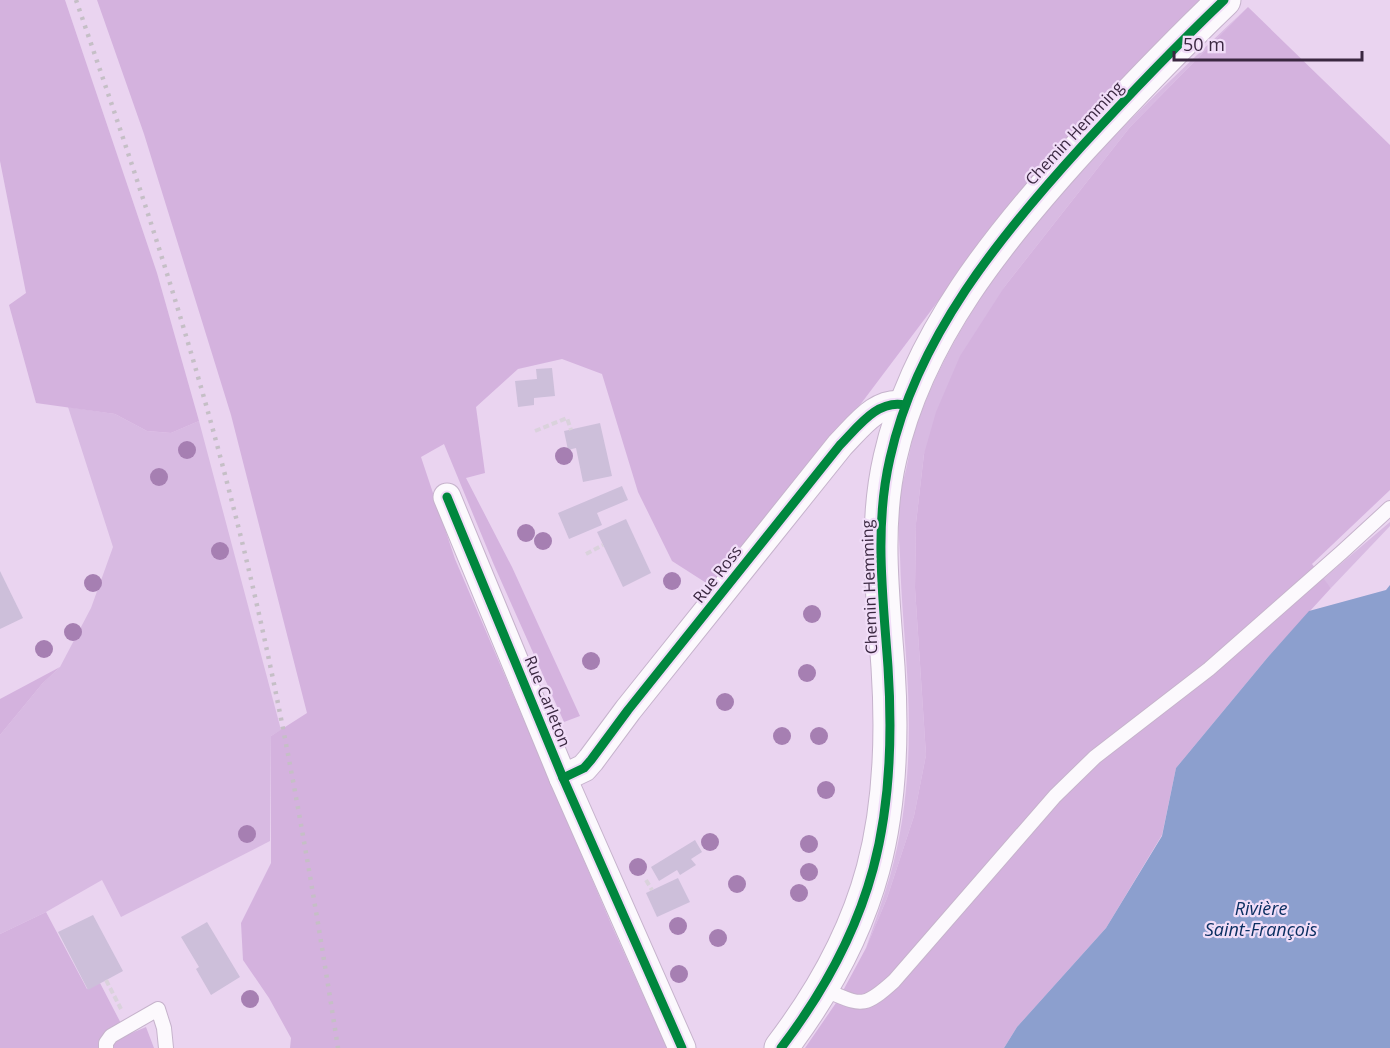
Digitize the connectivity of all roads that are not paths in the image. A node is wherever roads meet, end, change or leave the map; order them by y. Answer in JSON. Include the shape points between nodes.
{"nodes":[{"id":1,"x":1224,"y":0,"type":"edge"},
{"id":2,"x":905,"y":405,"type":"junction"},
{"id":3,"x":447,"y":497,"type":"dead end"},
{"id":4,"x":1390,"y":508,"type":"edge"},
{"id":5,"x":563,"y":778,"type":"junction"},
{"id":6,"x":822,"y":989,"type":"junction"},
{"id":7,"x":106,"y":1048,"type":"edge"},
{"id":8,"x":166,"y":1048,"type":"edge"},
{"id":9,"x":682,"y":1048,"type":"edge"},
{"id":10,"x":781,"y":1048,"type":"edge"}],
"edges":[{"from":1,"to":2,"type":"street","name":"Chemin Hemming","via":[[1028,206],[945,322]]},
{"from":2,"to":5,"type":"street","name":"Rue Ross","via":[[896,403],[876,410],[840,445],[591,760],[576,774]]},
{"from":2,"to":6,"type":"street","name":"Chemin Hemming","via":[[889,459],[880,518],[891,722],[886,808],[876,863],[863,903]]},
{"from":3,"to":5,"type":"street","name":"Rue Carleton"},
{"from":4,"to":6,"type":"lane","via":[[1209,669],[1095,757],[1055,796],[874,1000],[861,1003]]},
{"from":5,"to":9,"type":"street","name":"Rue Carleton"},
{"from":6,"to":10,"type":"street","name":"Chemin Hemming"},
{"from":7,"to":8,"type":"lane","via":[[111,1036],[158,1009]]}]}
